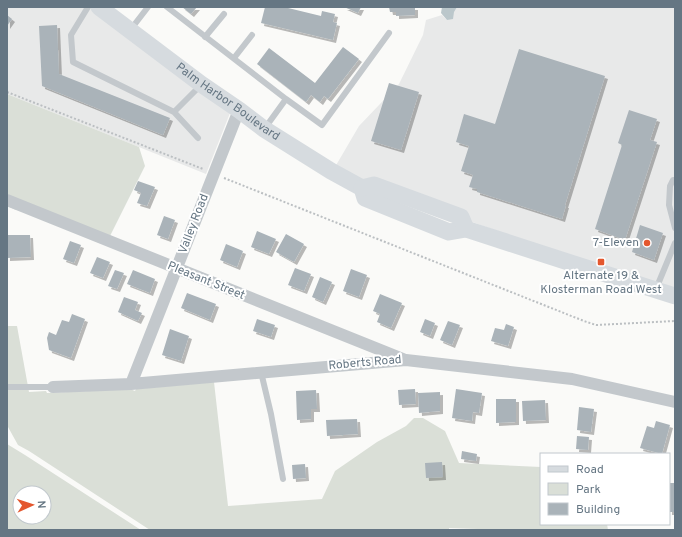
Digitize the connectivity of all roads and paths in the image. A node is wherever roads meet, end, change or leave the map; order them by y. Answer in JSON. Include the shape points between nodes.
{"nodes":[{"id":1,"x":88,"y":7,"type":"edge"},
{"id":2,"x":99,"y":7,"type":"edge"},
{"id":3,"x":148,"y":7,"type":"edge"},
{"id":4,"x":167,"y":7,"type":"edge"},
{"id":5,"x":224,"y":14,"type":"dead end"},
{"id":6,"x":130,"y":30,"type":"junction"},
{"id":7,"x":389,"y":33,"type":"dead end"},
{"id":8,"x":252,"y":35,"type":"dead end"},
{"id":9,"x":205,"y":37,"type":"junction"},
{"id":10,"x":234,"y":58,"type":"junction"},
{"id":11,"x":201,"y":84,"type":"junction"},
{"id":12,"x":7,"y":92,"type":"edge"},
{"id":13,"x":286,"y":99,"type":"junction"},
{"id":14,"x":239,"y":110,"type":"junction"},
{"id":15,"x":174,"y":112,"type":"junction"},
{"id":16,"x":264,"y":129,"type":"junction"},
{"id":17,"x":198,"y":138,"type":"dead end"},
{"id":18,"x":213,"y":173,"type":"junction"},
{"id":19,"x":675,"y":180,"type":"edge"},
{"id":20,"x":7,"y":200,"type":"edge"},
{"id":21,"x":675,"y":228,"type":"edge"},
{"id":22,"x":675,"y":243,"type":"edge"},
{"id":23,"x":176,"y":269,"type":"junction"},
{"id":24,"x":656,"y":290,"type":"junction"},
{"id":25,"x":675,"y":296,"type":"edge"},
{"id":26,"x":675,"y":321,"type":"edge"},
{"id":27,"x":406,"y":360,"type":"junction"},
{"id":28,"x":261,"y":372,"type":"junction"},
{"id":29,"x":131,"y":384,"type":"junction"},
{"id":30,"x":7,"y":387,"type":"edge"},
{"id":31,"x":53,"y":387,"type":"joint"},
{"id":32,"x":675,"y":402,"type":"edge"},
{"id":33,"x":283,"y":479,"type":"dead end"}],
"edges":[{"from":1,"to":15,"type":"lane","via":[[71,35],[73,62]]},
{"from":2,"to":6,"type":"main road","name":"Palm Harbor Boulevard"},
{"from":3,"to":6,"type":"lane"},
{"from":4,"to":9,"type":"lane"},
{"from":5,"to":9,"type":"lane"},
{"from":6,"to":11,"type":"main road","name":"Palm Harbor Boulevard"},
{"from":7,"to":13,"type":"lane","via":[[322,125]]},
{"from":8,"to":10,"type":"lane"},
{"from":9,"to":10,"type":"lane"},
{"from":10,"to":13,"type":"lane"},
{"from":11,"to":14,"type":"main road","name":"Palm Harbor Boulevard"},
{"from":11,"to":15,"type":"lane"},
{"from":12,"to":18,"type":"path"},
{"from":13,"to":16,"type":"lane"},
{"from":14,"to":16,"type":"main road","name":"Palm Harbor Boulevard"},
{"from":14,"to":18,"type":"street","name":"Valley Road"},
{"from":15,"to":17,"type":"lane"},
{"from":16,"to":24,"type":"main road","name":"Palm Harbor Boulevard","via":[[362,188],[374,185],[461,217],[466,229]]},
{"from":18,"to":23,"type":"street","name":"Valley Road"},
{"from":18,"to":26,"type":"path","via":[[596,325]]},
{"from":19,"to":21,"type":"lane","via":[[670,186],[670,205]]},
{"from":20,"to":23,"type":"street","name":"Pleasant Street"},
{"from":22,"to":24,"type":"lane"},
{"from":23,"to":27,"type":"street","name":"Pleasant Street"},
{"from":23,"to":29,"type":"street","name":"Valley Road"},
{"from":24,"to":25,"type":"main road","name":"Palm Harbor Boulevard"},
{"from":27,"to":28,"type":"street","name":"Roberts Road"},
{"from":27,"to":32,"type":"street","name":"Roberts Road","via":[[572,379]]},
{"from":28,"to":29,"type":"street","name":"Roberts Road"},
{"from":28,"to":33,"type":"lane"},
{"from":29,"to":31,"type":"street","name":"Roberts Road"},
{"from":30,"to":31,"type":"lane"}]}
